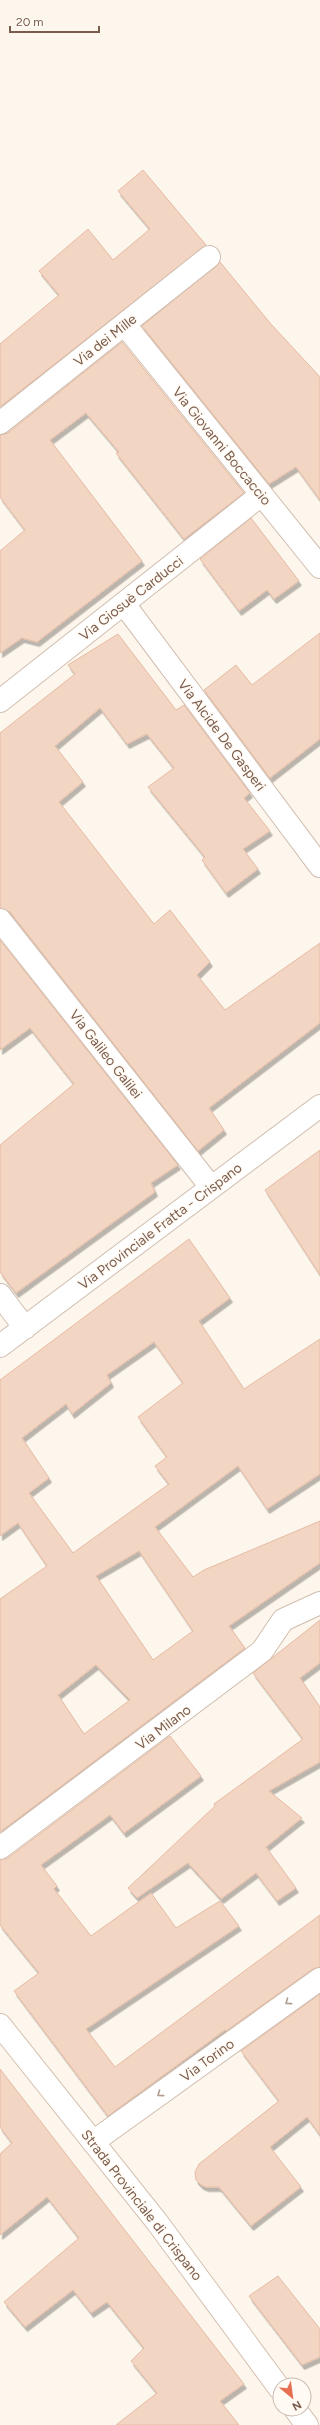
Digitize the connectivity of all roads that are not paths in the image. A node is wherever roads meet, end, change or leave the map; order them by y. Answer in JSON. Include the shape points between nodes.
{"nodes":[{"id":1,"x":209,"y":257,"type":"dead end"},
{"id":2,"x":125,"y":324,"type":"junction"},
{"id":3,"x":0,"y":423,"type":"edge"},
{"id":4,"x":261,"y":495,"type":"junction"},
{"id":5,"x":320,"y":567,"type":"edge"},
{"id":6,"x":124,"y":604,"type":"junction"},
{"id":7,"x":0,"y":701,"type":"edge"},
{"id":8,"x":320,"y":866,"type":"edge"},
{"id":9,"x":0,"y":920,"type":"edge"},
{"id":10,"x":320,"y":1106,"type":"edge"},
{"id":11,"x":211,"y":1187,"type":"junction"},
{"id":12,"x":0,"y":1295,"type":"edge"},
{"id":13,"x":25,"y":1328,"type":"junction"},
{"id":14,"x":0,"y":1346,"type":"edge"},
{"id":15,"x":320,"y":1603,"type":"edge"},
{"id":16,"x":0,"y":1848,"type":"edge"},
{"id":17,"x":320,"y":1979,"type":"edge"},
{"id":18,"x":0,"y":2025,"type":"edge"},
{"id":19,"x":93,"y":2142,"type":"junction"},
{"id":20,"x":272,"y":2378,"type":"edge"}],
"edges":[{"from":1,"to":2,"type":"street","name":"Via dei Mille"},
{"from":2,"to":3,"type":"street","name":"Via dei Mille"},
{"from":2,"to":4,"type":"street","name":"Via Giovanni Boccaccio"},
{"from":4,"to":5,"type":"street","name":"Via Giovanni Boccaccio"},
{"from":4,"to":6,"type":"street","name":"Via Giosuè Carducci"},
{"from":6,"to":7,"type":"street","name":"Via Giosuè Carducci"},
{"from":6,"to":8,"type":"street","name":"Via Alcide De Gasperi"},
{"from":9,"to":11,"type":"street","name":"Via Galileo Galilei"},
{"from":10,"to":11,"type":"street","name":"Via Provinciale Fratta - Crispano"},
{"from":11,"to":13,"type":"street","name":"Via Provinciale Fratta - Crispano"},
{"from":12,"to":13,"type":"street"},
{"from":13,"to":14,"type":"street","name":"Via Provinciale Fratta - Crispano"},
{"from":15,"to":16,"type":"street","name":"Via Milano","via":[[283,1620],[262,1651]]},
{"from":17,"to":19,"type":"street","name":"Via Torino","one_way":true},
{"from":18,"to":19,"type":"street","name":"Strada Provinciale di Crispano"},
{"from":19,"to":20,"type":"street","name":"Strada Provinciale di Crispano","via":[[157,2222]]}]}
